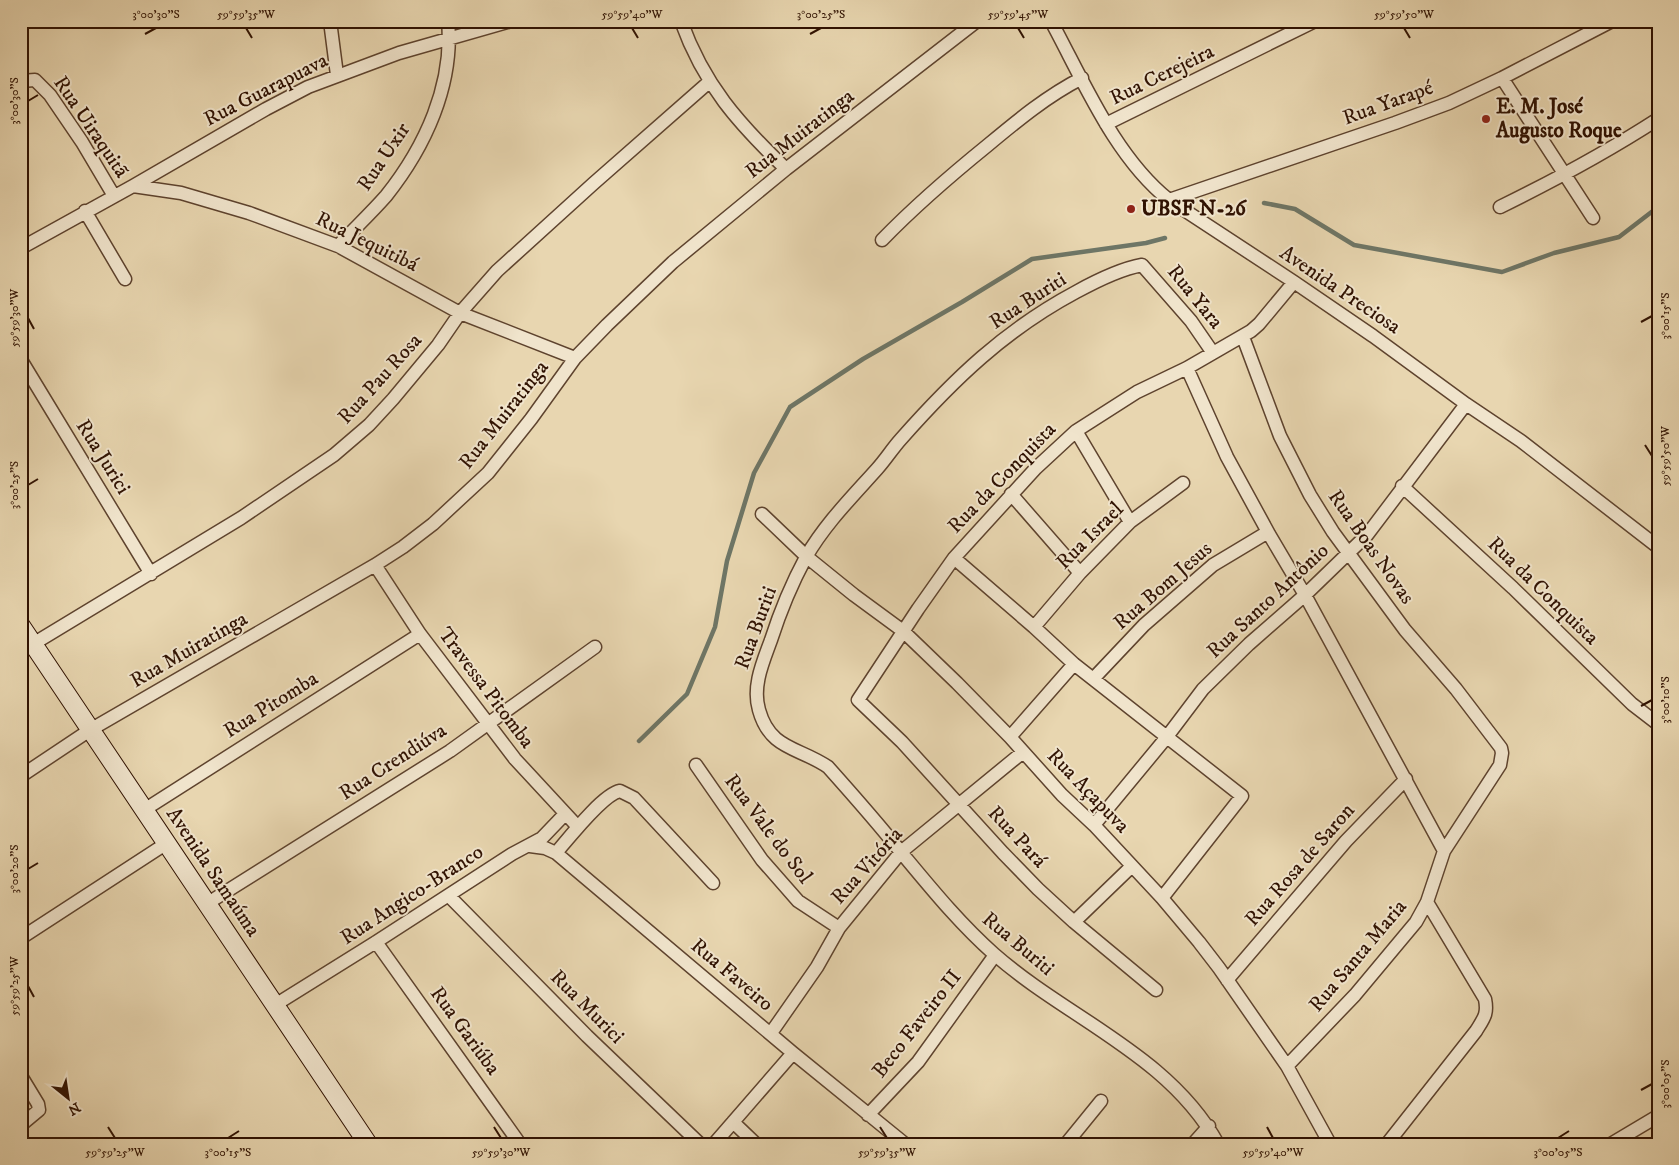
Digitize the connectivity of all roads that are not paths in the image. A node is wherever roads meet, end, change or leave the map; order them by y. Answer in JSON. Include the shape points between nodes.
{"nodes":[{"id":1,"x":330,"y":21,"type":"edge"},
{"id":2,"x":448,"y":21,"type":"edge"},
{"id":3,"x":511,"y":21,"type":"edge"},
{"id":4,"x":680,"y":21,"type":"edge"},
{"id":5,"x":977,"y":21,"type":"edge"},
{"id":6,"x":1052,"y":21,"type":"edge"},
{"id":7,"x":1315,"y":21,"type":"edge"},
{"id":8,"x":1612,"y":21,"type":"edge"},
{"id":9,"x":450,"y":38,"type":"junction"},
{"id":10,"x":337,"y":74,"type":"junction"},
{"id":11,"x":1082,"y":78,"type":"junction"},
{"id":12,"x":1502,"y":78,"type":"junction"},
{"id":13,"x":21,"y":81,"type":"edge"},
{"id":14,"x":709,"y":82,"type":"junction"},
{"id":15,"x":1658,"y":119,"type":"edge"},
{"id":16,"x":1106,"y":124,"type":"junction"},
{"id":17,"x":786,"y":169,"type":"junction"},
{"id":18,"x":1565,"y":175,"type":"junction"},
{"id":19,"x":133,"y":186,"type":"junction"},
{"id":20,"x":114,"y":196,"type":"junction"},
{"id":21,"x":1169,"y":200,"type":"junction"},
{"id":22,"x":1500,"y":207,"type":"dead end"},
{"id":23,"x":85,"y":211,"type":"junction"},
{"id":24,"x":1593,"y":218,"type":"dead end"},
{"id":25,"x":882,"y":240,"type":"dead end"},
{"id":26,"x":338,"y":246,"type":"junction"},
{"id":27,"x":21,"y":248,"type":"edge"},
{"id":28,"x":1144,"y":267,"type":"joint"},
{"id":29,"x":125,"y":279,"type":"dead end"},
{"id":30,"x":1294,"y":282,"type":"junction"},
{"id":31,"x":460,"y":313,"type":"junction"},
{"id":32,"x":1243,"y":337,"type":"junction"},
{"id":33,"x":1213,"y":353,"type":"junction"},
{"id":34,"x":574,"y":358,"type":"junction"},
{"id":35,"x":21,"y":360,"type":"edge"},
{"id":36,"x":1187,"y":368,"type":"junction"},
{"id":37,"x":1466,"y":404,"type":"junction"},
{"id":38,"x":1076,"y":431,"type":"junction"},
{"id":39,"x":1183,"y":483,"type":"dead end"},
{"id":40,"x":1402,"y":486,"type":"junction"},
{"id":41,"x":1011,"y":494,"type":"junction"},
{"id":42,"x":762,"y":514,"type":"dead end"},
{"id":43,"x":1130,"y":522,"type":"junction"},
{"id":44,"x":1268,"y":532,"type":"junction"},
{"id":45,"x":1658,"y":547,"type":"edge"},
{"id":46,"x":1349,"y":554,"type":"junction"},
{"id":47,"x":807,"y":557,"type":"junction"},
{"id":48,"x":954,"y":558,"type":"junction"},
{"id":49,"x":375,"y":565,"type":"junction"},
{"id":50,"x":1080,"y":573,"type":"junction"},
{"id":51,"x":151,"y":574,"type":"junction"},
{"id":52,"x":1305,"y":595,"type":"junction"},
{"id":53,"x":21,"y":626,"type":"edge"},
{"id":54,"x":1034,"y":627,"type":"junction"},
{"id":55,"x":903,"y":631,"type":"junction"},
{"id":56,"x":420,"y":634,"type":"junction"},
{"id":57,"x":33,"y":644,"type":"junction"},
{"id":58,"x":595,"y":647,"type":"dead end"},
{"id":59,"x":1074,"y":664,"type":"junction"},
{"id":60,"x":1093,"y":679,"type":"junction"},
{"id":61,"x":858,"y":700,"type":"joint"},
{"id":62,"x":488,"y":724,"type":"junction"},
{"id":63,"x":1658,"y":724,"type":"edge"},
{"id":64,"x":90,"y":730,"type":"junction"},
{"id":65,"x":1010,"y":737,"type":"junction"},
{"id":66,"x":1166,"y":738,"type":"junction"},
{"id":67,"x":1023,"y":752,"type":"junction"},
{"id":68,"x":1502,"y":757,"type":"joint"},
{"id":69,"x":696,"y":765,"type":"dead end"},
{"id":70,"x":21,"y":776,"type":"edge"},
{"id":71,"x":1406,"y":779,"type":"junction"},
{"id":72,"x":959,"y":805,"type":"junction"},
{"id":73,"x":144,"y":810,"type":"junction"},
{"id":74,"x":565,"y":814,"type":"junction"},
{"id":75,"x":1094,"y":825,"type":"junction"},
{"id":76,"x":578,"y":827,"type":"junction"},
{"id":77,"x":167,"y":843,"type":"junction"},
{"id":78,"x":530,"y":846,"type":"junction"},
{"id":79,"x":1444,"y":851,"type":"junction"},
{"id":80,"x":901,"y":852,"type":"junction"},
{"id":81,"x":556,"y":853,"type":"junction"},
{"id":82,"x":1132,"y":866,"type":"junction"},
{"id":83,"x":713,"y":883,"type":"dead end"},
{"id":84,"x":449,"y":896,"type":"junction"},
{"id":85,"x":1162,"y":898,"type":"junction"},
{"id":86,"x":1427,"y":902,"type":"junction"},
{"id":87,"x":208,"y":903,"type":"junction"},
{"id":88,"x":1074,"y":922,"type":"junction"},
{"id":89,"x":839,"y":928,"type":"junction"},
{"id":90,"x":21,"y":938,"type":"edge"},
{"id":91,"x":376,"y":942,"type":"junction"},
{"id":92,"x":995,"y":955,"type":"junction"},
{"id":93,"x":1227,"y":980,"type":"junction"},
{"id":94,"x":1156,"y":990,"type":"dead end"},
{"id":95,"x":275,"y":1005,"type":"junction"},
{"id":96,"x":771,"y":1034,"type":"junction"},
{"id":97,"x":793,"y":1053,"type":"junction"},
{"id":98,"x":1287,"y":1066,"type":"junction"},
{"id":99,"x":21,"y":1076,"type":"edge"},
{"id":100,"x":1102,"y":1101,"type":"dead end"},
{"id":101,"x":868,"y":1115,"type":"junction"},
{"id":102,"x":1658,"y":1116,"type":"edge"},
{"id":103,"x":734,"y":1122,"type":"junction"},
{"id":104,"x":21,"y":1126,"type":"edge"},
{"id":105,"x":1208,"y":1126,"type":"junction"},
{"id":106,"x":368,"y":1144,"type":"edge"},
{"id":107,"x":520,"y":1144,"type":"edge"},
{"id":108,"x":700,"y":1144,"type":"edge"},
{"id":109,"x":714,"y":1144,"type":"edge"},
{"id":110,"x":756,"y":1144,"type":"edge"},
{"id":111,"x":905,"y":1144,"type":"edge"},
{"id":112,"x":1066,"y":1144,"type":"edge"},
{"id":113,"x":1193,"y":1144,"type":"edge"},
{"id":114,"x":1218,"y":1144,"type":"edge"},
{"id":115,"x":1330,"y":1144,"type":"edge"},
{"id":116,"x":1387,"y":1144,"type":"edge"},
{"id":117,"x":1611,"y":1144,"type":"edge"}],
"edges":[{"from":1,"to":10,"type":"street"},
{"from":2,"to":9,"type":"street","name":"Rua Uxir"},
{"from":3,"to":9,"type":"street","name":"Rua Guarapuava"},
{"from":4,"to":14,"type":"street"},
{"from":5,"to":17,"type":"street","name":"Rua Muiratinga"},
{"from":6,"to":11,"type":"street","name":"Avenida Preciosa"},
{"from":7,"to":16,"type":"street","name":"Rua Cerejeira"},
{"from":8,"to":12,"type":"street","name":"Rua Yarapé"},
{"from":9,"to":10,"type":"street","name":"Rua Guarapuava"},
{"from":9,"to":26,"type":"street","name":"Rua Uxir","via":[[447,73],[424,138],[409,165],[385,196]]},
{"from":10,"to":19,"type":"street","name":"Rua Guarapuava","via":[[266,109]]},
{"from":11,"to":16,"type":"street","name":"Avenida Preciosa"},
{"from":11,"to":25,"type":"street","via":[[1057,91],[942,181]]},
{"from":12,"to":18,"type":"street"},
{"from":12,"to":21,"type":"street","name":"Rua Yarapé","via":[[1395,123]]},
{"from":13,"to":20,"type":"street","name":"Rua Uiraquitã","via":[[35,80],[50,96]]},
{"from":14,"to":17,"type":"street","via":[[750,134]]},
{"from":14,"to":31,"type":"street","name":"Rua Pau Rosa","via":[[497,271]]},
{"from":15,"to":18,"type":"street"},
{"from":16,"to":21,"type":"street","name":"Avenida Preciosa","via":[[1140,172]]},
{"from":17,"to":34,"type":"street","name":"Rua Muiratinga","via":[[673,262]]},
{"from":18,"to":22,"type":"street"},
{"from":18,"to":24,"type":"street"},
{"from":19,"to":20,"type":"street","name":"Rua Guarapuava"},
{"from":19,"to":26,"type":"street","name":"Rua Jequitibá","via":[[181,193],[250,213]]},
{"from":20,"to":23,"type":"street","name":"Rua Guarapuava"},
{"from":21,"to":30,"type":"street","name":"Avenida Preciosa"},
{"from":23,"to":27,"type":"street","name":"Rua Guarapuava"},
{"from":23,"to":29,"type":"street"},
{"from":26,"to":31,"type":"street","name":"Rua Jequitibá"},
{"from":28,"to":33,"type":"street","name":"Rua Yara","via":[[1192,321]]},
{"from":28,"to":47,"type":"street","name":"Rua Buriti","via":[[1135,267],[1095,282],[1046,308],[975,362],[941,395],[836,514]]},
{"from":30,"to":32,"type":"street","name":"Rua da Conquista","via":[[1259,324]]},
{"from":30,"to":37,"type":"street","name":"Avenida Preciosa"},
{"from":31,"to":34,"type":"street","name":"Rua Jequitibá"},
{"from":31,"to":51,"type":"street","name":"Rua Pau Rosa","via":[[394,399],[334,455]]},
{"from":32,"to":33,"type":"street","name":"Rua da Conquista"},
{"from":32,"to":46,"type":"street","name":"Rua Boas Novas","via":[[1285,444],[1310,495]]},
{"from":33,"to":36,"type":"street","name":"Rua da Conquista"},
{"from":34,"to":49,"type":"street","name":"Rua Muiratinga","via":[[488,473],[433,524]]},
{"from":35,"to":51,"type":"street","name":"Rua Jurici"},
{"from":36,"to":38,"type":"street","name":"Rua da Conquista","via":[[1137,392]]},
{"from":36,"to":44,"type":"street","via":[[1227,457]]},
{"from":37,"to":40,"type":"street","name":"Rua Santo Antônio"},
{"from":37,"to":45,"type":"street","name":"Avenida Preciosa","via":[[1521,441]]},
{"from":38,"to":41,"type":"street","name":"Rua da Conquista"},
{"from":38,"to":43,"type":"street"},
{"from":39,"to":43,"type":"street","name":"Rua Israel"},
{"from":40,"to":46,"type":"street","name":"Rua Santo Antônio","via":[[1367,535]]},
{"from":40,"to":63,"type":"street","name":"Rua da Conquista","via":[[1632,704]]},
{"from":41,"to":48,"type":"street","name":"Rua da Conquista"},
{"from":41,"to":50,"type":"street"},
{"from":42,"to":47,"type":"street","name":"Rua Açapuva"},
{"from":43,"to":50,"type":"street","name":"Rua Israel"},
{"from":44,"to":52,"type":"street"},
{"from":44,"to":60,"type":"street","name":"Rua Bom Jesus","via":[[1213,565],[1144,625]]},
{"from":46,"to":52,"type":"street","name":"Rua Santo Antônio"},
{"from":46,"to":68,"type":"street","name":"Rua Boas Novas","via":[[1405,630],[1495,740],[1501,748]]},
{"from":47,"to":55,"type":"street","name":"Rua Açapuva"},
{"from":47,"to":80,"type":"street","name":"Rua Buriti","via":[[779,617],[759,675],[758,708],[774,738],[828,768]]},
{"from":48,"to":54,"type":"street"},
{"from":48,"to":55,"type":"street","name":"Rua da Conquista"},
{"from":49,"to":56,"type":"street","name":"Travessa Pitomba"},
{"from":49,"to":64,"type":"street","name":"Rua Muiratinga"},
{"from":50,"to":54,"type":"street","name":"Rua Israel"},
{"from":51,"to":57,"type":"street","name":"Rua Pau Rosa"},
{"from":52,"to":66,"type":"street","name":"Rua Santo Antônio","via":[[1203,689]]},
{"from":52,"to":71,"type":"street"},
{"from":53,"to":57,"type":"street","name":"Avenida Samaúma"},
{"from":54,"to":59,"type":"street"},
{"from":55,"to":61,"type":"street","name":"Rua da Conquista"},
{"from":55,"to":65,"type":"street","name":"Rua Açapuva"},
{"from":56,"to":62,"type":"street","name":"Travessa Pitomba"},
{"from":56,"to":73,"type":"street","name":"Rua Pitomba"},
{"from":57,"to":64,"type":"street","name":"Avenida Samaúma"},
{"from":58,"to":62,"type":"street","name":"Rua Crendiúva"},
{"from":59,"to":60,"type":"street"},
{"from":59,"to":65,"type":"street"},
{"from":60,"to":66,"type":"street"},
{"from":61,"to":72,"type":"street","name":"Rua Pará","via":[[902,742]]},
{"from":62,"to":74,"type":"street","name":"Travessa Pitomba","via":[[522,768]]},
{"from":62,"to":87,"type":"street","name":"Rua Crendiúva"},
{"from":64,"to":70,"type":"street","name":"Rua Muiratinga"},
{"from":64,"to":73,"type":"street","name":"Avenida Samaúma"},
{"from":65,"to":67,"type":"street","name":"Rua Açapuva"},
{"from":66,"to":75,"type":"street","name":"Rua Santo Antônio"},
{"from":66,"to":85,"type":"street","via":[[1242,796]]},
{"from":67,"to":72,"type":"street","name":"Rua Vitória"},
{"from":67,"to":75,"type":"street","name":"Rua Açapuva"},
{"from":68,"to":79,"type":"street","name":"Rua Santa Maria"},
{"from":69,"to":89,"type":"street","name":"Rua Vale do Sol","via":[[762,860],[798,901]]},
{"from":71,"to":79,"type":"street"},
{"from":71,"to":93,"type":"street","name":"Rua Rosa de Saron","via":[[1346,841]]},
{"from":72,"to":80,"type":"street","name":"Rua Vitória"},
{"from":72,"to":88,"type":"street","name":"Rua Pará"},
{"from":73,"to":77,"type":"street","name":"Avenida Samaúma"},
{"from":74,"to":76,"type":"street","name":"Travessa Pitomba"},
{"from":74,"to":78,"type":"street","name":"Rua Angico-Branco"},
{"from":75,"to":82,"type":"street","name":"Rua Açapuva"},
{"from":76,"to":81,"type":"street"},
{"from":76,"to":83,"type":"street","via":[[609,796],[620,791],[634,798]]},
{"from":77,"to":87,"type":"street","name":"Avenida Samaúma"},
{"from":77,"to":90,"type":"street"},
{"from":78,"to":81,"type":"street","name":"Rua Faveiro"},
{"from":78,"to":84,"type":"street","name":"Rua Angico-Branco","via":[[512,854]]},
{"from":79,"to":86,"type":"street","name":"Rua Santa Maria"},
{"from":80,"to":89,"type":"street","name":"Rua Vitória"},
{"from":80,"to":92,"type":"street","name":"Rua Buriti","via":[[945,906]]},
{"from":81,"to":96,"type":"street","name":"Rua Faveiro"},
{"from":82,"to":85,"type":"street","name":"Rua Açapuva"},
{"from":82,"to":88,"type":"street"},
{"from":84,"to":91,"type":"street","name":"Rua Angico-Branco"},
{"from":84,"to":108,"type":"street","name":"Rua Murici","via":[[586,1036]]},
{"from":85,"to":93,"type":"street","name":"Rua Açapuva"},
{"from":86,"to":98,"type":"street","name":"Rua Santa Maria","via":[[1416,922],[1355,996]]},
{"from":86,"to":116,"type":"street","via":[[1485,999],[1486,1016]]},
{"from":87,"to":95,"type":"street","name":"Avenida Samaúma"},
{"from":88,"to":94,"type":"street","name":"Rua Pará"},
{"from":89,"to":96,"type":"street","name":"Rua Vitória","via":[[817,967]]},
{"from":91,"to":95,"type":"street","name":"Rua Angico-Branco"},
{"from":91,"to":107,"type":"street","name":"Rua Gariúba"},
{"from":92,"to":101,"type":"street","name":"Beco Faveiro II","via":[[918,1062]]},
{"from":92,"to":105,"type":"street","name":"Rua Buriti","via":[[1144,1060],[1180,1093]]},
{"from":93,"to":98,"type":"street","name":"Rua Açapuva"},
{"from":95,"to":106,"type":"street","name":"Avenida Samaúma"},
{"from":96,"to":97,"type":"street","name":"Rua Faveiro"},
{"from":97,"to":101,"type":"street","name":"Rua Faveiro"},
{"from":97,"to":103,"type":"street"},
{"from":98,"to":115,"type":"street","name":"Rua Açapuva"},
{"from":99,"to":104,"type":"street","via":[[39,1110]]},
{"from":100,"to":112,"type":"street"},
{"from":101,"to":111,"type":"street","name":"Rua Faveiro"},
{"from":102,"to":117,"type":"street"},
{"from":103,"to":109,"type":"street"},
{"from":103,"to":110,"type":"street"},
{"from":105,"to":113,"type":"street"},
{"from":105,"to":114,"type":"street","name":"Rua Buriti"}]}
